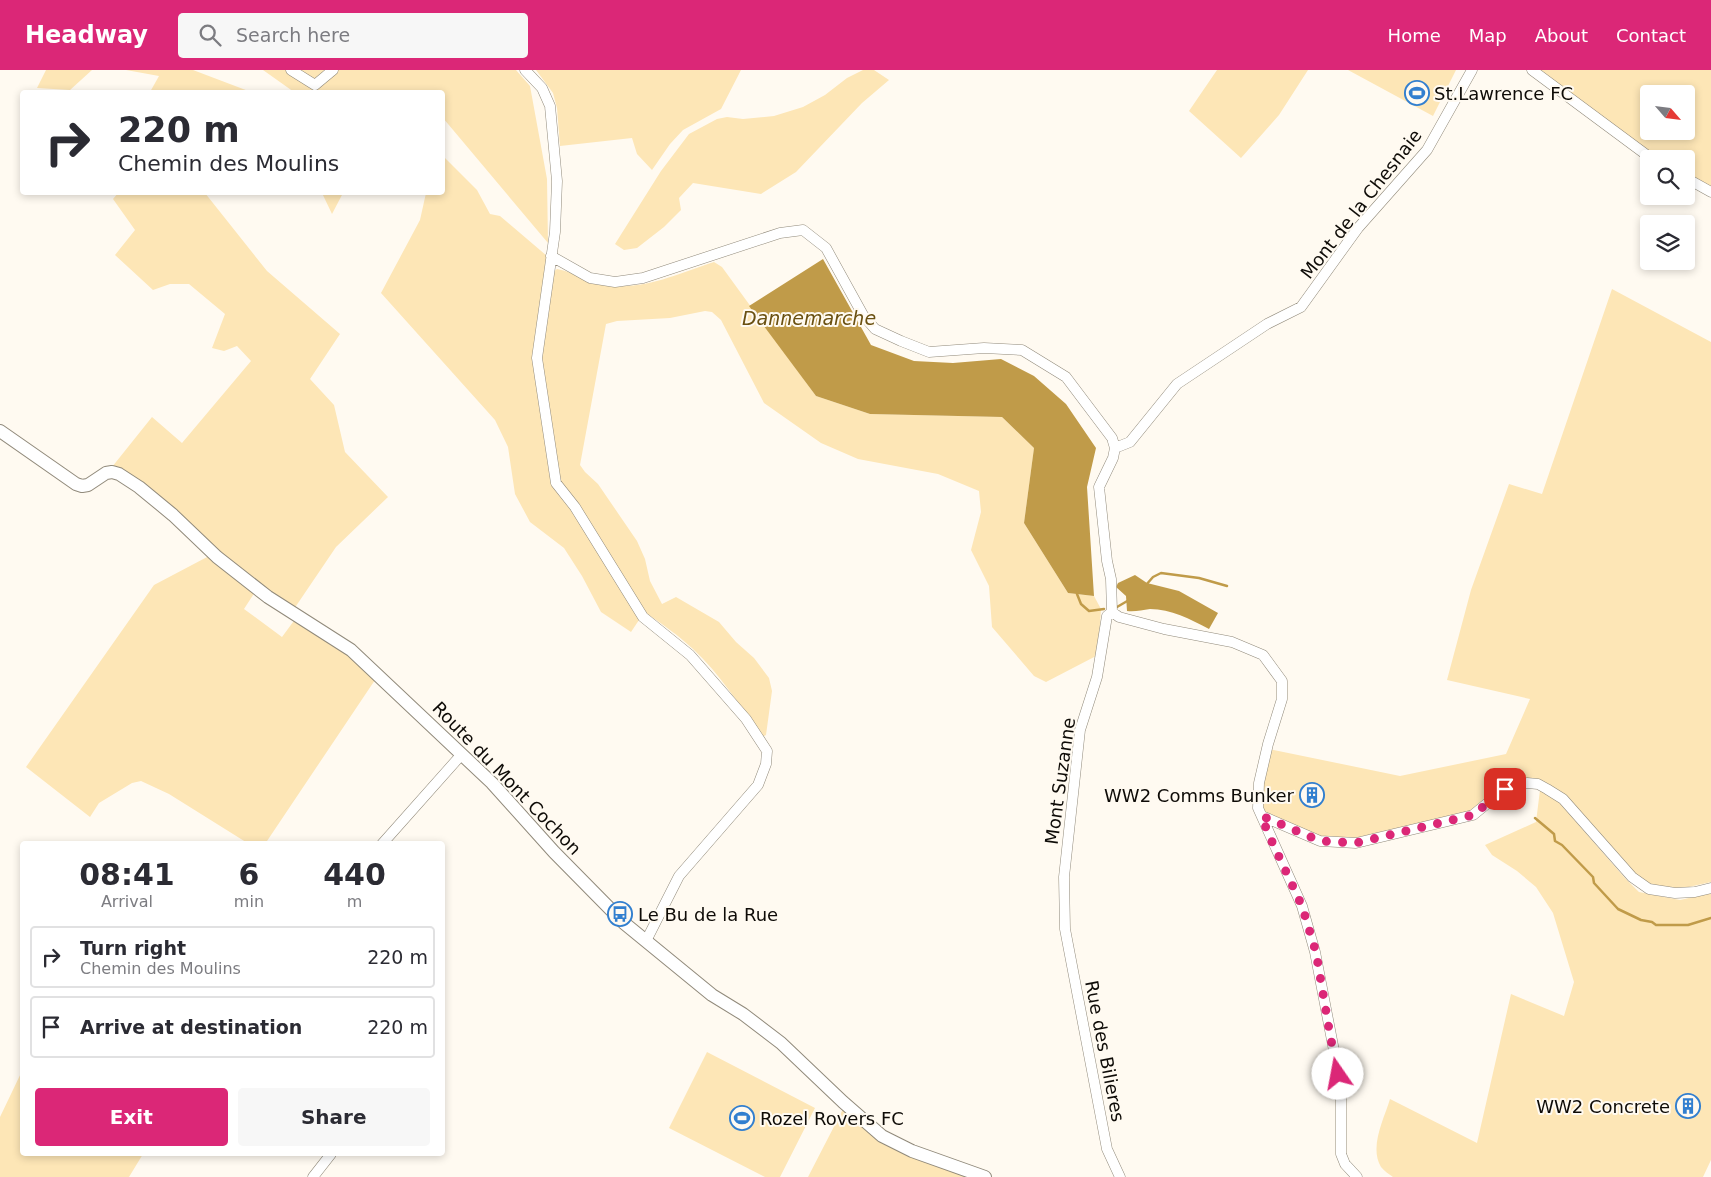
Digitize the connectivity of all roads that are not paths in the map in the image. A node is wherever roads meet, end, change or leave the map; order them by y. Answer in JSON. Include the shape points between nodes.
{"nodes":[{"id":1,"x":291,"y":70,"type":"edge"},
{"id":2,"x":333,"y":70,"type":"edge"},
{"id":3,"x":525,"y":70,"type":"edge"},
{"id":4,"x":1472,"y":70,"type":"edge"},
{"id":5,"x":1532,"y":70,"type":"edge"},
{"id":6,"x":1640,"y":150,"type":"edge"},
{"id":7,"x":1695,"y":183,"type":"edge"},
{"id":8,"x":1711,"y":192,"type":"edge"},
{"id":9,"x":551,"y":256,"type":"junction"},
{"id":10,"x":0,"y":431,"type":"edge"},
{"id":11,"x":1115,"y":448,"type":"junction"},
{"id":12,"x":1112,"y":612,"type":"junction"},
{"id":13,"x":462,"y":754,"type":"junction"},
{"id":14,"x":1262,"y":816,"type":"junction"},
{"id":15,"x":385,"y":841,"type":"edge"},
{"id":16,"x":1711,"y":888,"type":"edge"},
{"id":17,"x":1065,"y":929,"type":"joint"},
{"id":18,"x":646,"y":941,"type":"junction"},
{"id":19,"x":329,"y":1156,"type":"edge"},
{"id":20,"x":313,"y":1177,"type":"edge"},
{"id":21,"x":986,"y":1177,"type":"edge"},
{"id":22,"x":1120,"y":1177,"type":"edge"},
{"id":23,"x":1357,"y":1177,"type":"edge"}],
"edges":[{"from":1,"to":2,"type":"street","via":[[315,85]]},
{"from":3,"to":9,"type":"street","via":[[542,88],[550,106],[557,181],[556,232]]},
{"from":4,"to":11,"type":"street","name":"Mont de la Chesnaie","via":[[1427,150],[1358,228],[1300,307],[1267,324],[1177,384],[1130,442]]},
{"from":5,"to":6,"type":"street"},
{"from":7,"to":8,"type":"street"},
{"from":9,"to":11,"type":"street","via":[[590,278],[615,282],[643,278],[780,233],[803,230],[826,248],[863,315],[875,329],[929,352],[984,348],[1022,350],[1066,378],[1112,438]]},
{"from":9,"to":18,"type":"street","via":[[537,358],[556,483],[575,507],[643,617],[690,656],[746,719],[767,751],[758,785],[679,876]]},
{"from":10,"to":13,"type":"main road","name":"Route du Mont Cochon","via":[[76,484],[88,485],[112,472],[139,487],[217,557],[268,597],[352,650]]},
{"from":11,"to":12,"type":"street","via":[[1099,487]]},
{"from":12,"to":14,"type":"street","via":[[1119,617],[1164,629],[1232,642],[1263,655],[1273,668],[1282,681],[1282,699],[1259,783],[1258,808]]},
{"from":12,"to":17,"type":"street","name":"Mont Suzanne","via":[[1107,616],[1097,677],[1080,730],[1064,877]]},
{"from":13,"to":15,"type":"street"},
{"from":13,"to":18,"type":"main road","name":"Route du Mont Cochon","via":[[624,923]]},
{"from":14,"to":16,"type":"street","via":[[1320,841],[1356,843],[1473,815],[1505,789],[1532,783],[1562,799],[1632,877],[1649,889],[1675,893]]},
{"from":14,"to":23,"type":"street","via":[[1302,906],[1316,952],[1341,1087],[1341,1154]]},
{"from":17,"to":22,"type":"street","name":"Rue des Bilieres","via":[[1107,1148]]},
{"from":18,"to":21,"type":"main road","name":"Route du Mont Cochon","via":[[712,995],[781,1043],[882,1136],[912,1151]]},
{"from":19,"to":20,"type":"street"}]}
